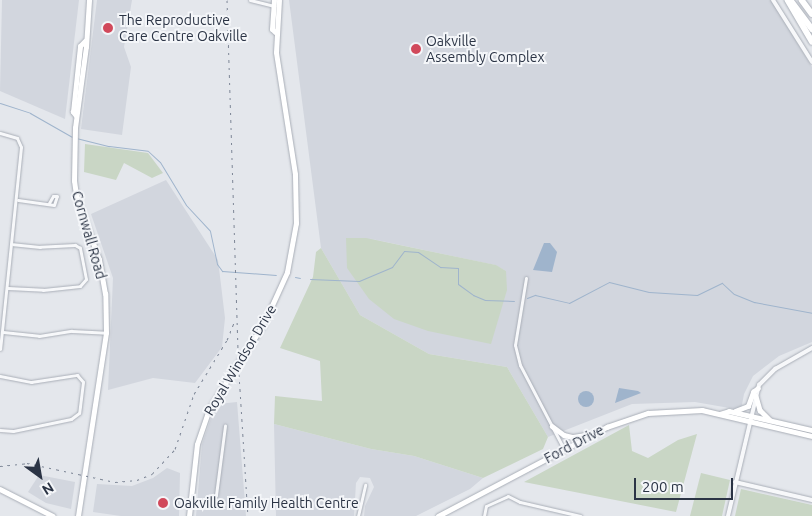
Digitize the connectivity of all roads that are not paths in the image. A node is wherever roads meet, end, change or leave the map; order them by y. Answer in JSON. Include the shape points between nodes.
{"nodes":[{"id":1,"x":88,"y":0,"type":"edge"},
{"id":2,"x":250,"y":0,"type":"edge"},
{"id":3,"x":279,"y":0,"type":"edge"},
{"id":4,"x":773,"y":0,"type":"edge"},
{"id":5,"x":790,"y":0,"type":"edge"},
{"id":6,"x":802,"y":0,"type":"edge"},
{"id":7,"x":275,"y":4,"type":"edge"},
{"id":8,"x":812,"y":14,"type":"edge"},
{"id":9,"x":812,"y":29,"type":"edge"},
{"id":10,"x":812,"y":41,"type":"edge"},
{"id":11,"x":812,"y":62,"type":"edge"},
{"id":12,"x":0,"y":133,"type":"edge"},
{"id":13,"x":18,"y":200,"type":"junction"},
{"id":14,"x":49,"y":203,"type":"dead end"},
{"id":15,"x":13,"y":244,"type":"junction"},
{"id":16,"x":526,"y":278,"type":"dead end"},
{"id":17,"x":8,"y":288,"type":"junction"},
{"id":18,"x":3,"y":332,"type":"junction"},
{"id":19,"x":106,"y":333,"type":"junction"},
{"id":20,"x":812,"y":348,"type":"edge"},
{"id":21,"x":0,"y":349,"type":"edge"},
{"id":22,"x":0,"y":376,"type":"edge"},
{"id":23,"x":758,"y":388,"type":"junction"},
{"id":24,"x":756,"y":396,"type":"junction"},
{"id":25,"x":731,"y":412,"type":"junction"},
{"id":26,"x":720,"y":414,"type":"junction"},
{"id":27,"x":751,"y":416,"type":"junction"},
{"id":28,"x":771,"y":421,"type":"junction"},
{"id":29,"x":749,"y":422,"type":"junction"},
{"id":30,"x":225,"y":426,"type":"dead end"},
{"id":31,"x":552,"y":426,"type":"junction"},
{"id":32,"x":0,"y":430,"type":"edge"},
{"id":33,"x":812,"y":430,"type":"edge"},
{"id":34,"x":594,"y":434,"type":"junction"},
{"id":35,"x":812,"y":436,"type":"edge"},
{"id":36,"x":564,"y":449,"type":"junction"},
{"id":37,"x":735,"y":482,"type":"junction"},
{"id":38,"x":365,"y":485,"type":"dead end"},
{"id":39,"x":0,"y":489,"type":"edge"},
{"id":40,"x":812,"y":500,"type":"edge"},
{"id":41,"x":191,"y":512,"type":"edge"},
{"id":42,"x":54,"y":516,"type":"edge"},
{"id":43,"x":80,"y":516,"type":"edge"},
{"id":44,"x":358,"y":516,"type":"edge"},
{"id":45,"x":438,"y":516,"type":"edge"},
{"id":46,"x":484,"y":516,"type":"edge"},
{"id":47,"x":580,"y":516,"type":"edge"},
{"id":48,"x":728,"y":516,"type":"edge"}],
"edges":[{"from":1,"to":19,"type":"main road","name":"Cornwall Road","via":[[73,144],[76,195],[99,260],[105,294]]},
{"from":2,"to":7,"type":"street"},
{"from":3,"to":7,"type":"main road","name":"Royal Windsor Drive"},
{"from":4,"to":11,"type":"street"},
{"from":5,"to":9,"type":"highway"},
{"from":5,"to":10,"type":"highway"},
{"from":6,"to":8,"type":"highway"},
{"from":7,"to":41,"type":"main road","name":"Royal Windsor Drive","bridge":true,"via":[[272,29],[295,174],[296,223],[285,279],[263,325],[209,409],[197,444]]},
{"from":12,"to":13,"type":"street","via":[[15,137],[21,144]]},
{"from":13,"to":14,"type":"street"},
{"from":13,"to":15,"type":"street"},
{"from":15,"to":17,"type":"street"},
{"from":15,"to":17,"type":"street","via":[[40,247],[76,245],[80,248],[86,279],[80,286],[43,290]]},
{"from":16,"to":31,"type":"street","via":[[515,345],[520,366]]},
{"from":17,"to":18,"type":"street"},
{"from":18,"to":19,"type":"street","via":[[40,336],[72,331]]},
{"from":18,"to":21,"type":"street"},
{"from":19,"to":43,"type":"main road","name":"Cornwall Road"},
{"from":20,"to":23,"type":"street","via":[[775,368]]},
{"from":22,"to":32,"type":"street","via":[[31,382],[77,375],[83,382],[79,413],[72,419],[13,431]]},
{"from":23,"to":24,"type":"street"},
{"from":23,"to":25,"type":"main road","via":[[745,409]]},
{"from":24,"to":27,"type":"street"},
{"from":24,"to":28,"type":"main road","via":[[760,410]]},
{"from":25,"to":26,"type":"main road","name":"Ford Drive"},
{"from":25,"to":27,"type":"main road","name":"Ford Drive"},
{"from":26,"to":29,"type":"main road","name":"Ford Drive"},
{"from":26,"to":34,"type":"main road","name":"Ford Drive","via":[[687,408],[666,409],[630,417]]},
{"from":27,"to":28,"type":"main road","name":"Ford Drive"},
{"from":27,"to":29,"type":"street"},
{"from":28,"to":33,"type":"main road","name":"Ford Drive"},
{"from":29,"to":35,"type":"main road","name":"Ford Drive"},
{"from":29,"to":37,"type":"street"},
{"from":30,"to":41,"type":"street","via":[[216,495]]},
{"from":31,"to":34,"type":"main road","via":[[573,437]]},
{"from":31,"to":36,"type":"street"},
{"from":34,"to":36,"type":"main road","name":"Ford Drive"},
{"from":36,"to":45,"type":"main road","name":"Ford Drive"},
{"from":37,"to":40,"type":"street"},
{"from":37,"to":48,"type":"street"},
{"from":38,"to":44,"type":"street"},
{"from":39,"to":42,"type":"main road"},
{"from":46,"to":47,"type":"street","via":[[486,506],[508,496],[520,502]]}]}
